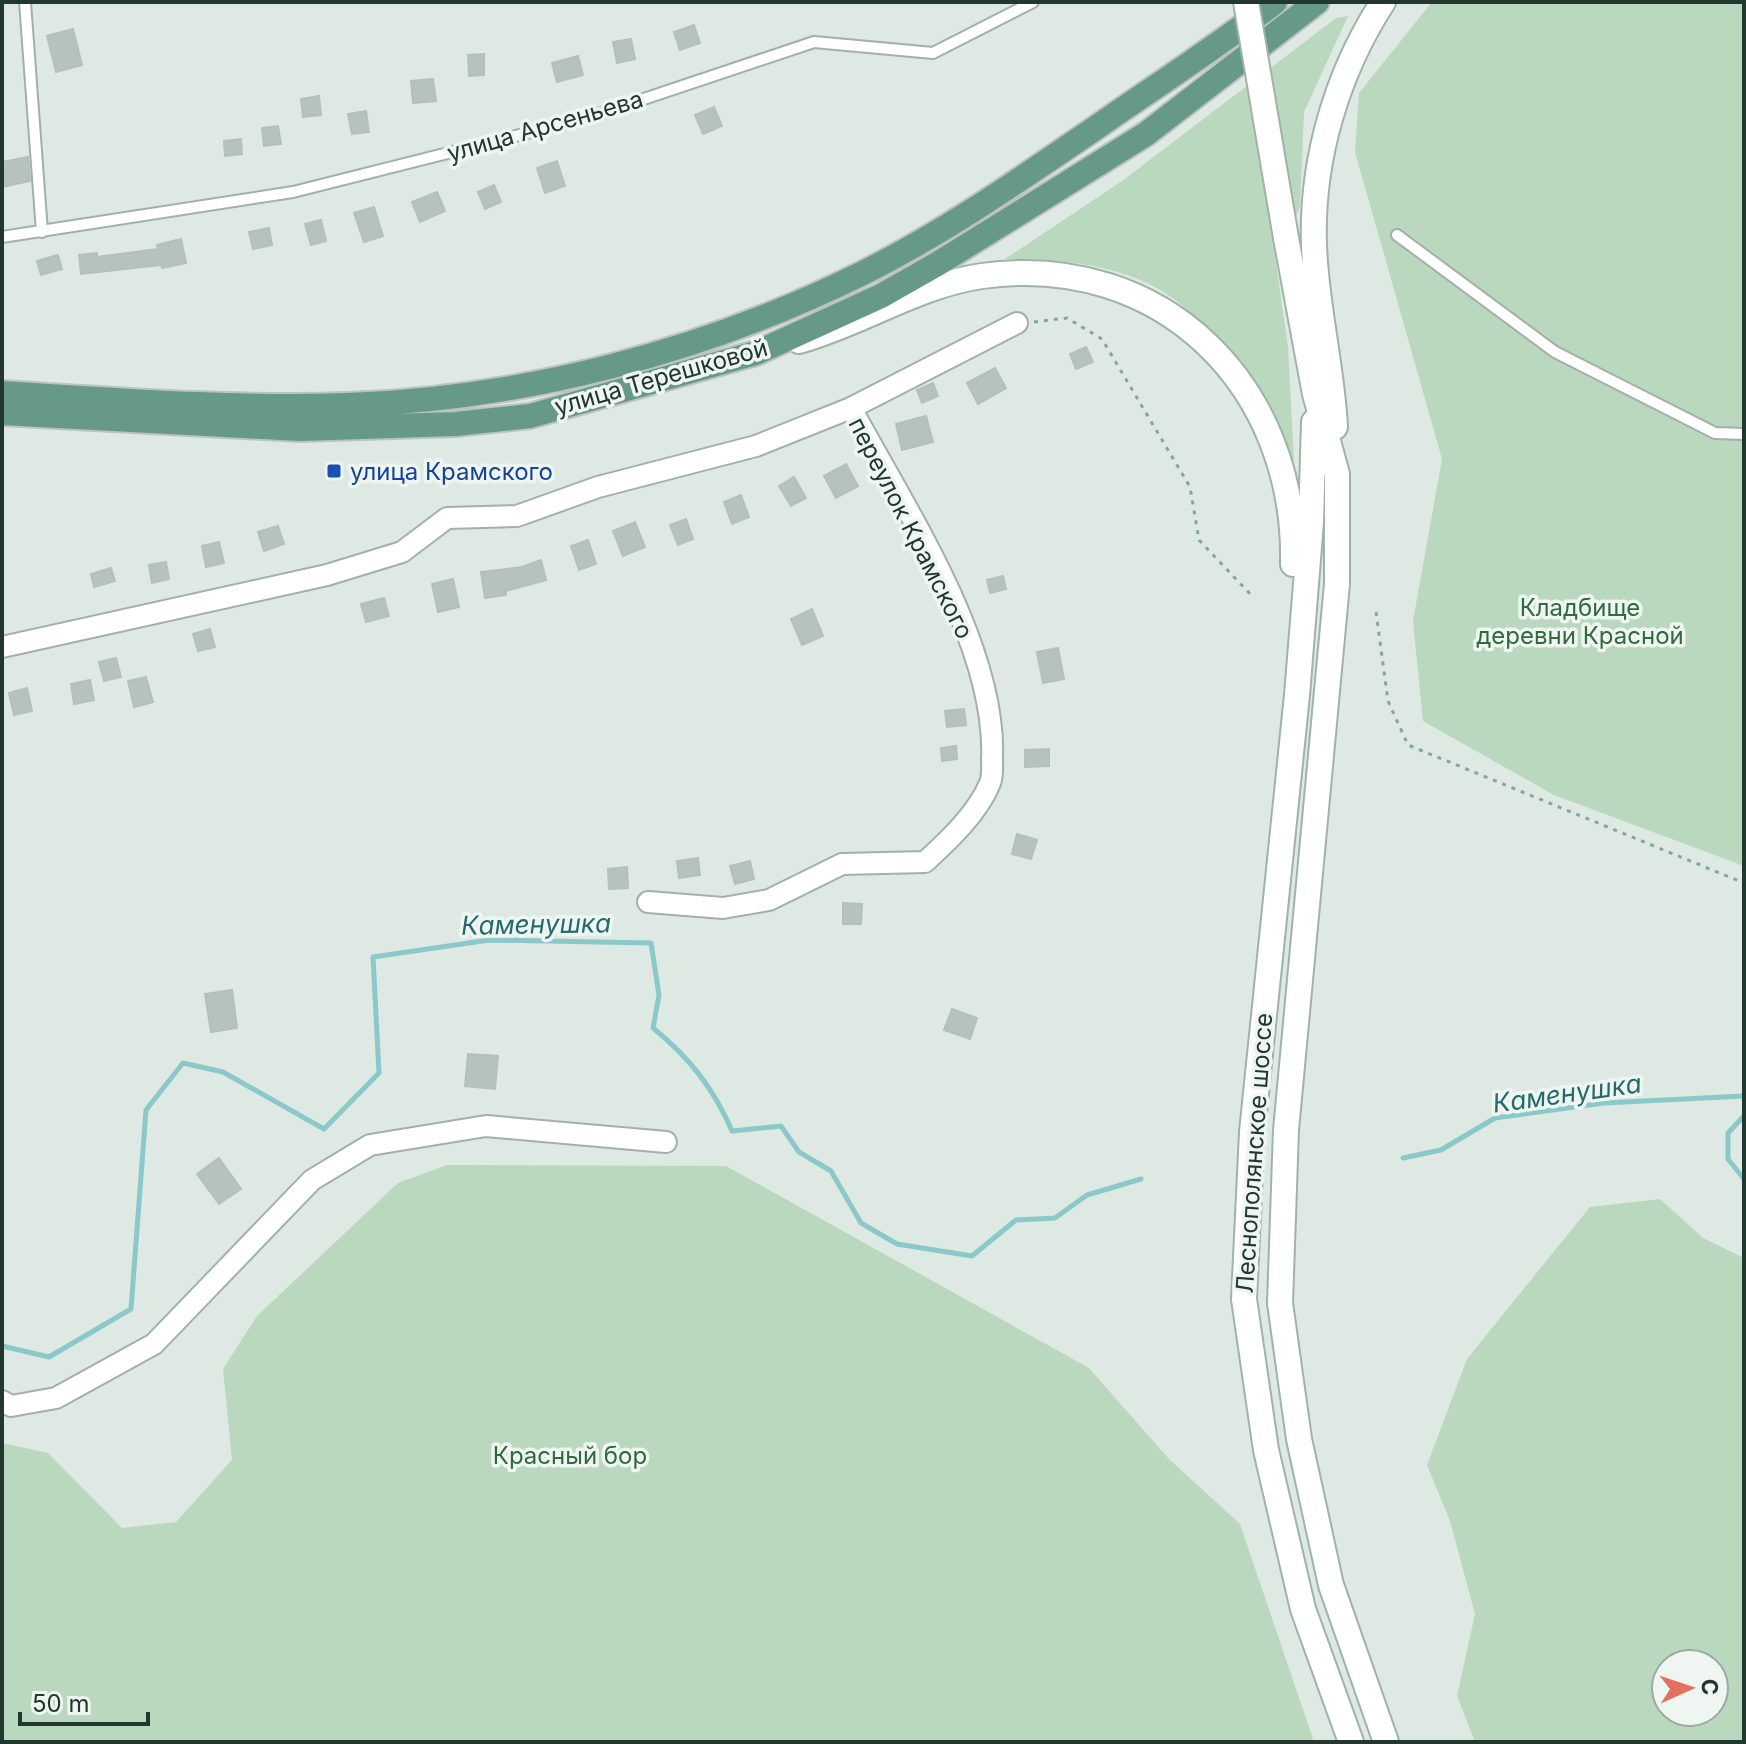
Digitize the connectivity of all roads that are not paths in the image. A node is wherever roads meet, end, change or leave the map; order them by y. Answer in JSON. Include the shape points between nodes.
{"nodes":[{"id":1,"x":25,"y":2,"type":"edge"},
{"id":2,"x":1033,"y":2,"type":"edge"},
{"id":3,"x":1317,"y":2,"type":"edge"},
{"id":4,"x":1383,"y":2,"type":"edge"},
{"id":5,"x":1264,"y":4,"type":"edge"},
{"id":6,"x":42,"y":232,"type":"junction"},
{"id":7,"x":1397,"y":235,"type":"dead end"},
{"id":8,"x":2,"y":237,"type":"edge"},
{"id":9,"x":1017,"y":323,"type":"road end"},
{"id":10,"x":756,"y":353,"type":"junction"},
{"id":11,"x":2,"y":393,"type":"edge"},
{"id":12,"x":1315,"y":394,"type":"junction"},
{"id":13,"x":851,"y":408,"type":"junction"},
{"id":14,"x":2,"y":413,"type":"edge"},
{"id":15,"x":1744,"y":434,"type":"edge"},
{"id":16,"x":1337,"y":474,"type":"junction"},
{"id":17,"x":2,"y":647,"type":"edge"},
{"id":18,"x":1297,"y":695,"type":"junction"},
{"id":19,"x":648,"y":902,"type":"dead end"},
{"id":20,"x":666,"y":1142,"type":"dead end"},
{"id":21,"x":2,"y":1401,"type":"edge"},
{"id":22,"x":1351,"y":1742,"type":"edge"},
{"id":23,"x":1386,"y":1742,"type":"edge"}],
"edges":[{"from":1,"to":6,"type":"lane"},
{"from":2,"to":6,"type":"lane","name":"улица Арсеньева","via":[[933,53],[814,42],[587,118],[293,192]]},
{"from":3,"to":10,"type":"main road","name":"улица Терешковой","via":[[1146,134],[881,296]]},
{"from":4,"to":16,"type":"main road","via":[[1349,63],[1334,107],[1315,204],[1314,246],[1333,383]]},
{"from":5,"to":11,"type":"main road","name":"улица Терешковой","via":[[975,210],[859,275],[672,348],[515,387],[349,405]]},
{"from":5,"to":12,"type":"main road","bridge":true,"via":[[1286,238]]},
{"from":6,"to":8,"type":"lane","name":"улица Арсеньева"},
{"from":7,"to":15,"type":"lane","via":[[1555,352],[1715,433]]},
{"from":9,"to":13,"type":"street"},
{"from":10,"to":14,"type":"main road","name":"улица Терешковой","via":[[530,416],[456,424],[300,429]]},
{"from":10,"to":18,"type":"main road","via":[[838,330],[932,289],[979,277],[1061,273],[1144,298],[1220,354],[1261,420],[1289,500]]},
{"from":12,"to":16,"type":"main road"},
{"from":12,"to":18,"type":"main road"},
{"from":13,"to":17,"type":"street","via":[[756,446],[598,487],[517,516],[447,518],[402,552],[327,575]]},
{"from":13,"to":19,"type":"street","name":"переулок Крамского","via":[[937,567],[976,655],[994,724],[991,782],[955,834],[925,862],[842,864],[769,900],[723,908]]},
{"from":16,"to":23,"type":"main road","name":"Леснополянское шоссе","via":[[1337,584],[1286,1130],[1280,1303],[1299,1439],[1331,1585]]},
{"from":18,"to":22,"type":"main road","name":"Леснополянское шоссе","via":[[1253,1117],[1244,1299],[1266,1450],[1303,1609]]},
{"from":20,"to":21,"type":"street","via":[[486,1126],[370,1145],[312,1180],[154,1344],[56,1398],[11,1406]]}]}
